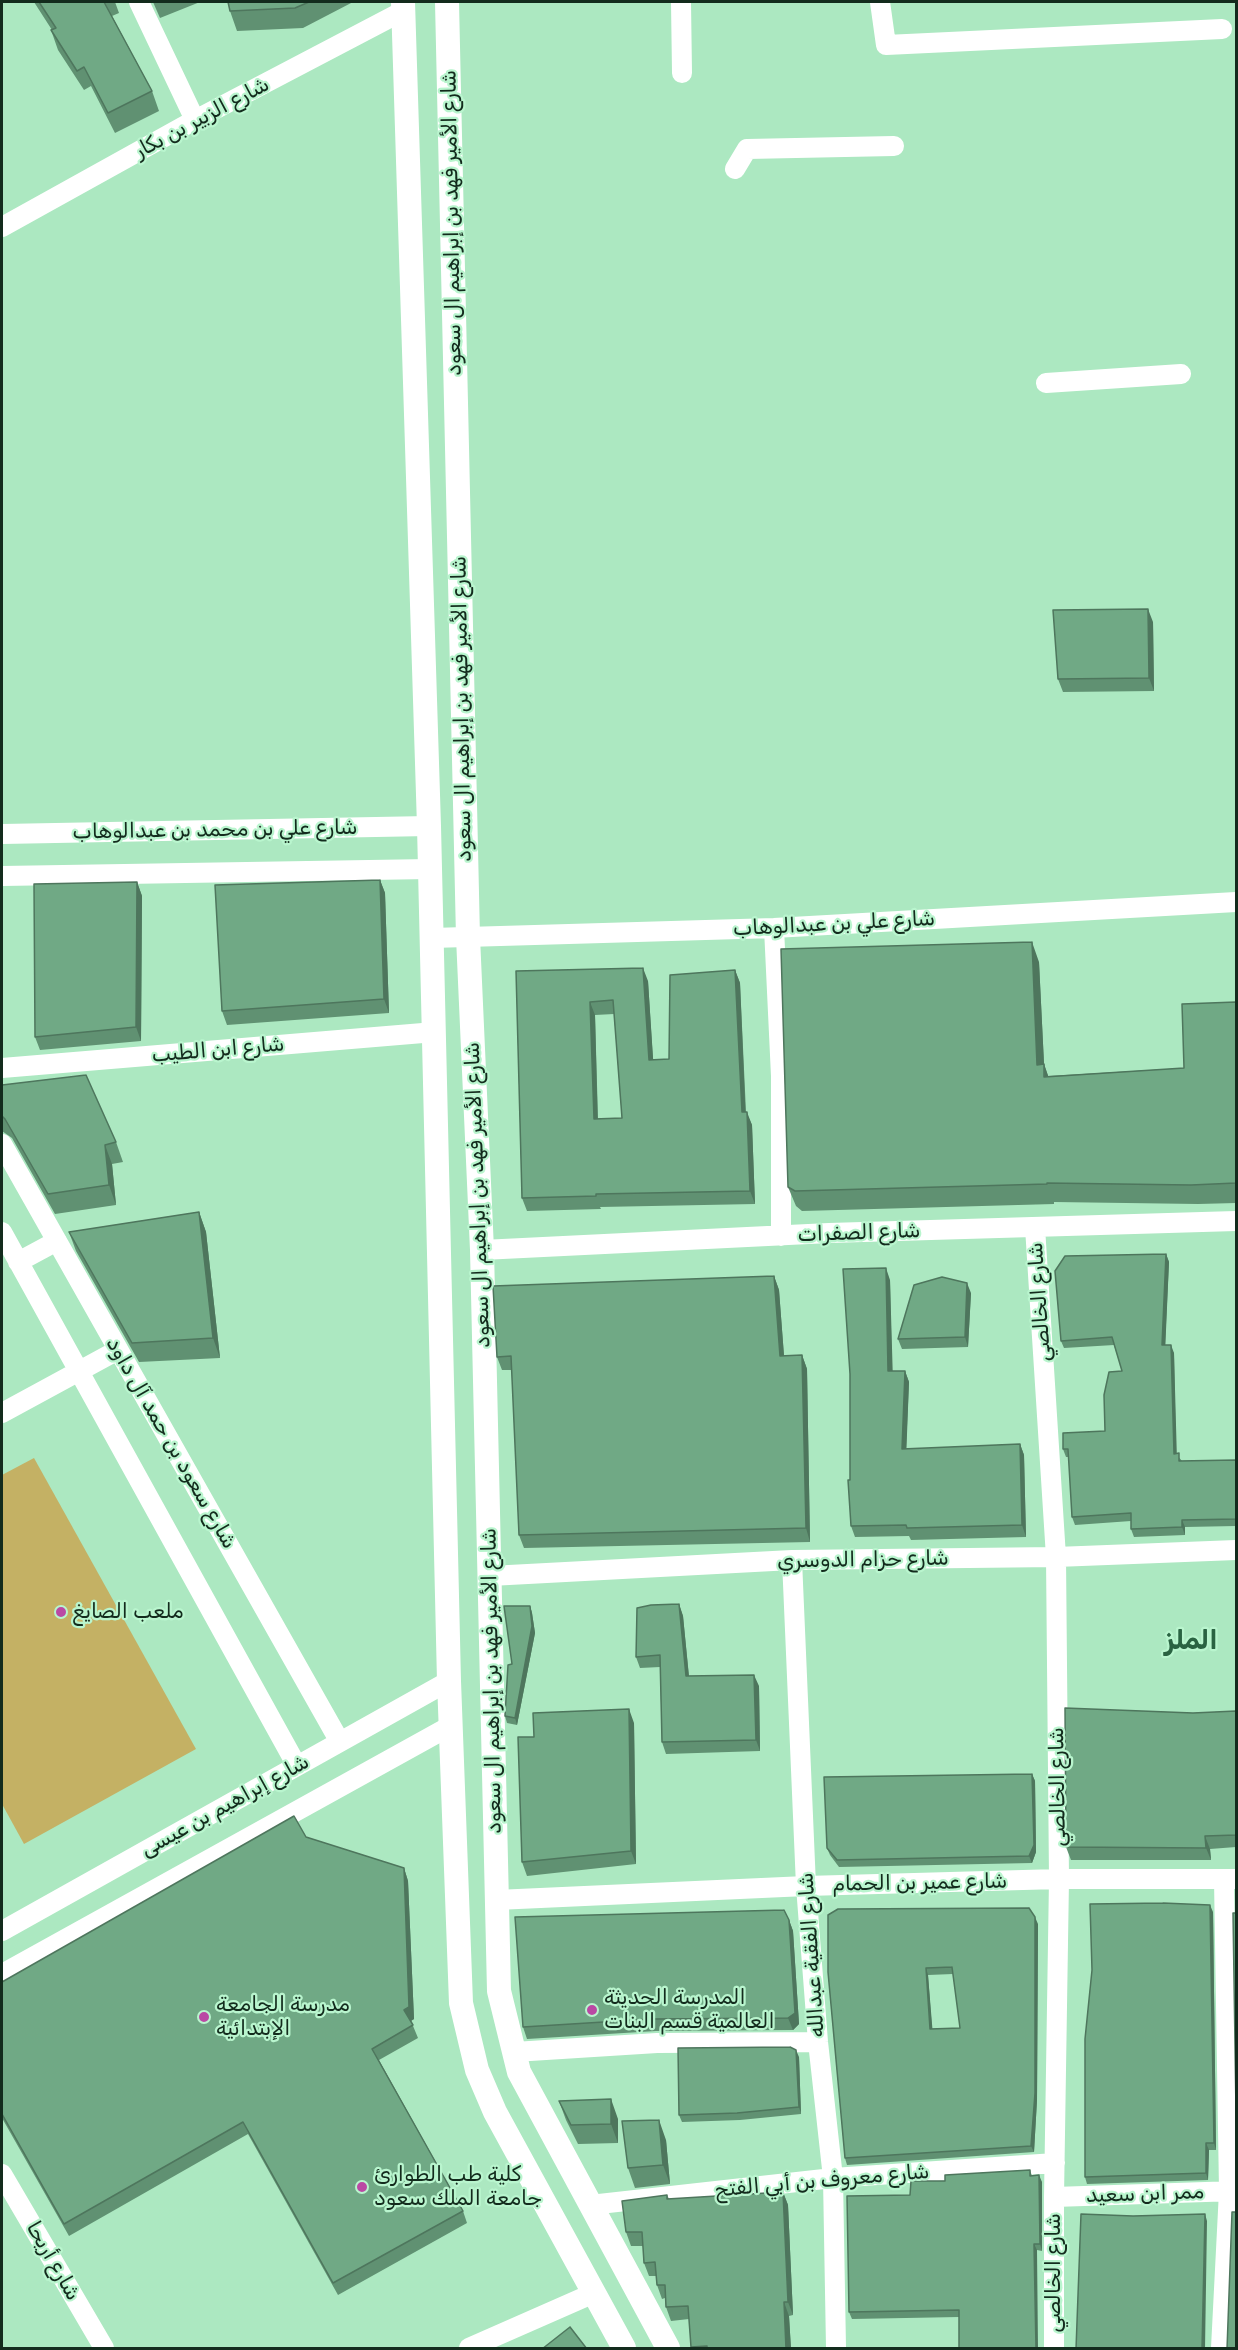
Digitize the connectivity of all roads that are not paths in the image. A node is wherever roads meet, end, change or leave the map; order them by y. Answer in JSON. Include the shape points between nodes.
{"nodes":[{"id":1,"x":139,"y":2,"type":"edge"},
{"id":2,"x":447,"y":2,"type":"edge"},
{"id":3,"x":681,"y":2,"type":"edge"},
{"id":4,"x":880,"y":2,"type":"edge"},
{"id":5,"x":403,"y":6,"type":"edge"},
{"id":6,"x":1222,"y":28,"type":"dead end"},
{"id":7,"x":682,"y":73,"type":"dead end"},
{"id":8,"x":195,"y":120,"type":"junction"},
{"id":9,"x":894,"y":146,"type":"dead end"},
{"id":10,"x":735,"y":169,"type":"dead end"},
{"id":11,"x":2,"y":227,"type":"edge"},
{"id":12,"x":1181,"y":374,"type":"dead end"},
{"id":13,"x":1046,"y":383,"type":"dead end"},
{"id":14,"x":429,"y":826,"type":"junction"},
{"id":15,"x":2,"y":834,"type":"edge"},
{"id":16,"x":430,"y":869,"type":"junction"},
{"id":17,"x":2,"y":876,"type":"edge"},
{"id":18,"x":1236,"y":902,"type":"edge"},
{"id":19,"x":774,"y":928,"type":"junction"},
{"id":20,"x":468,"y":937,"type":"junction"},
{"id":21,"x":432,"y":938,"type":"junction"},
{"id":22,"x":435,"y":1032,"type":"junction"},
{"id":23,"x":2,"y":1068,"type":"edge"},
{"id":24,"x":2,"y":1144,"type":"edge"},
{"id":25,"x":1236,"y":1221,"type":"edge"},
{"id":26,"x":1035,"y":1227,"type":"junction"},
{"id":27,"x":2,"y":1232,"type":"edge"},
{"id":28,"x":781,"y":1236,"type":"junction"},
{"id":29,"x":57,"y":1241,"type":"junction"},
{"id":30,"x":482,"y":1250,"type":"junction"},
{"id":31,"x":18,"y":1262,"type":"junction"},
{"id":32,"x":118,"y":1350,"type":"junction"},
{"id":33,"x":78,"y":1371,"type":"junction"},
{"id":34,"x":2,"y":1413,"type":"edge"},
{"id":35,"x":1236,"y":1550,"type":"edge"},
{"id":36,"x":1056,"y":1557,"type":"junction"},
{"id":37,"x":792,"y":1560,"type":"junction"},
{"id":38,"x":490,"y":1576,"type":"junction"},
{"id":39,"x":449,"y":1681,"type":"junction"},
{"id":40,"x":452,"y":1725,"type":"junction"},
{"id":41,"x":340,"y":1742,"type":"junction"},
{"id":42,"x":297,"y":1766,"type":"junction"},
{"id":43,"x":1059,"y":1879,"type":"junction"},
{"id":44,"x":1230,"y":1879,"type":"edge"},
{"id":45,"x":806,"y":1886,"type":"junction"},
{"id":46,"x":496,"y":1900,"type":"junction"},
{"id":47,"x":2,"y":1931,"type":"edge"},
{"id":48,"x":2,"y":1974,"type":"edge"},
{"id":49,"x":818,"y":2042,"type":"junction"},
{"id":50,"x":514,"y":2052,"type":"junction"},
{"id":51,"x":1055,"y":2163,"type":"junction"},
{"id":52,"x":2,"y":2174,"type":"edge"},
{"id":53,"x":833,"y":2178,"type":"junction"},
{"id":54,"x":1233,"y":2191,"type":"edge"},
{"id":55,"x":1054,"y":2197,"type":"junction"},
{"id":56,"x":590,"y":2205,"type":"junction"},
{"id":57,"x":594,"y":2293,"type":"junction"},
{"id":58,"x":104,"y":2349,"type":"edge"},
{"id":59,"x":469,"y":2349,"type":"edge"},
{"id":60,"x":624,"y":2349,"type":"edge"},
{"id":61,"x":668,"y":2349,"type":"edge"},
{"id":62,"x":836,"y":2349,"type":"edge"},
{"id":63,"x":1054,"y":2349,"type":"edge"},
{"id":64,"x":1221,"y":2349,"type":"edge"}],
"edges":[{"from":1,"to":8,"type":"street"},
{"from":2,"to":20,"type":"main road","name":"شارع الأمير فهد بن إبراهيم ال سعود"},
{"from":3,"to":7,"type":"street"},
{"from":4,"to":6,"type":"street","via":[[886,45]]},
{"from":5,"to":8,"type":"street","name":"شارع الزبير بن بكار"},
{"from":5,"to":14,"type":"main road","name":"شارع الأمير فهد بن إبراهيم ال سعود"},
{"from":8,"to":11,"type":"street","name":"شارع الزبير بن بكار"},
{"from":9,"to":10,"type":"street","via":[[747,149]]},
{"from":12,"to":13,"type":"street"},
{"from":14,"to":15,"type":"street","name":"شارع علي بن محمد بن عبدالوهاب"},
{"from":14,"to":16,"type":"main road","name":"شارع الأمير فهد بن إبراهيم ال سعود"},
{"from":16,"to":17,"type":"street"},
{"from":16,"to":21,"type":"main road","name":"شارع الأمير فهد بن إبراهيم ال سعود"},
{"from":18,"to":19,"type":"street","name":"شارع علي بن عبدالوهاب"},
{"from":19,"to":20,"type":"street","name":"شارع علي بن عبدالوهاب"},
{"from":19,"to":28,"type":"street","via":[[781,1076]]},
{"from":20,"to":21,"type":"street","name":"شارع علي بن عبدالوهاب"},
{"from":20,"to":30,"type":"main road","name":"شارع الأمير فهد بن إبراهيم ال سعود"},
{"from":21,"to":22,"type":"main road","name":"شارع الأمير فهد بن إبراهيم ال سعود"},
{"from":22,"to":23,"type":"street","name":"شارع ابن الطيب"},
{"from":22,"to":39,"type":"main road","name":"شارع الأمير فهد بن إبراهيم ال سعود"},
{"from":24,"to":29,"type":"street","name":"شارع سعود بن حمد آل داود"},
{"from":25,"to":26,"type":"street","name":"شارع الصفرات"},
{"from":26,"to":28,"type":"street","name":"شارع الصفرات"},
{"from":26,"to":36,"type":"street","name":"شارع الخالصي"},
{"from":27,"to":31,"type":"street"},
{"from":28,"to":30,"type":"street","name":"شارع الصفرات"},
{"from":29,"to":31,"type":"street"},
{"from":29,"to":32,"type":"street","name":"شارع سعود بن حمد آل داود"},
{"from":30,"to":38,"type":"main road","name":"شارع الأمير فهد بن إبراهيم ال سعود"},
{"from":31,"to":33,"type":"street"},
{"from":32,"to":33,"type":"street"},
{"from":32,"to":41,"type":"street","name":"شارع سعود بن حمد آل داود"},
{"from":33,"to":34,"type":"street"},
{"from":33,"to":42,"type":"street"},
{"from":35,"to":36,"type":"street","name":"شارع حزام الدوسري"},
{"from":36,"to":37,"type":"street","name":"شارع حزام الدوسري"},
{"from":36,"to":43,"type":"street","name":"شارع الخالصي"},
{"from":37,"to":38,"type":"street","name":"شارع حزام الدوسري"},
{"from":37,"to":45,"type":"street","name":"شارع الفقية عبدالله"},
{"from":38,"to":46,"type":"main road","name":"شارع الأمير فهد بن إبراهيم ال سعود"},
{"from":39,"to":40,"type":"main road","name":"شارع الأمير فهد بن إبراهيم ال سعود"},
{"from":39,"to":41,"type":"street","name":"شارع إبراهيم بن عيسى"},
{"from":40,"to":48,"type":"street"},
{"from":40,"to":57,"type":"main road","name":"شارع الأمير فهد بن إبراهيم ال سعود","via":[[459,1981],[471,2048],[495,2112]]},
{"from":41,"to":42,"type":"street","name":"شارع إبراهيم بن عيسى"},
{"from":42,"to":47,"type":"street","name":"شارع إبراهيم بن عيسى"},
{"from":43,"to":44,"type":"street","name":"شارع عمير بن الحمام"},
{"from":43,"to":45,"type":"street","name":"شارع عمير بن الحمام"},
{"from":43,"to":51,"type":"street","name":"شارع الخالصي"},
{"from":44,"to":54,"type":"street"},
{"from":45,"to":46,"type":"street","name":"شارع عمير بن الحمام"},
{"from":45,"to":49,"type":"street","name":"شارع الفقية عبدالله"},
{"from":46,"to":50,"type":"main road","name":"شارع الأمير فهد بن إبراهيم ال سعود","via":[[500,1991]]},
{"from":49,"to":50,"type":"street","via":[[657,2043]]},
{"from":49,"to":53,"type":"street","name":"شارع الفقية عبدالله"},
{"from":50,"to":56,"type":"main road","name":"شارع الأمير فهد بن إبراهيم ال سعود","via":[[519,2072]]},
{"from":51,"to":53,"type":"street","name":"شارع معروف بن أبي الفتح"},
{"from":51,"to":55,"type":"street","name":"شارع الخالصي"},
{"from":52,"to":58,"type":"street","name":"شارع أريحا"},
{"from":53,"to":56,"type":"street","name":"شارع معروف بن أبي الفتح"},
{"from":53,"to":62,"type":"street","name":"شارع الفقية عبدالله"},
{"from":54,"to":55,"type":"street","name":"ممر ابن سعيد"},
{"from":54,"to":64,"type":"street"},
{"from":55,"to":63,"type":"street","name":"شارع الخالصي"},
{"from":56,"to":61,"type":"main road","name":"شارع الأمير فهد بن إبراهيم ال سعود"},
{"from":57,"to":59,"type":"street"},
{"from":57,"to":60,"type":"main road","name":"شارع الأمير فهد بن إبراهيم ال سعود"}]}
